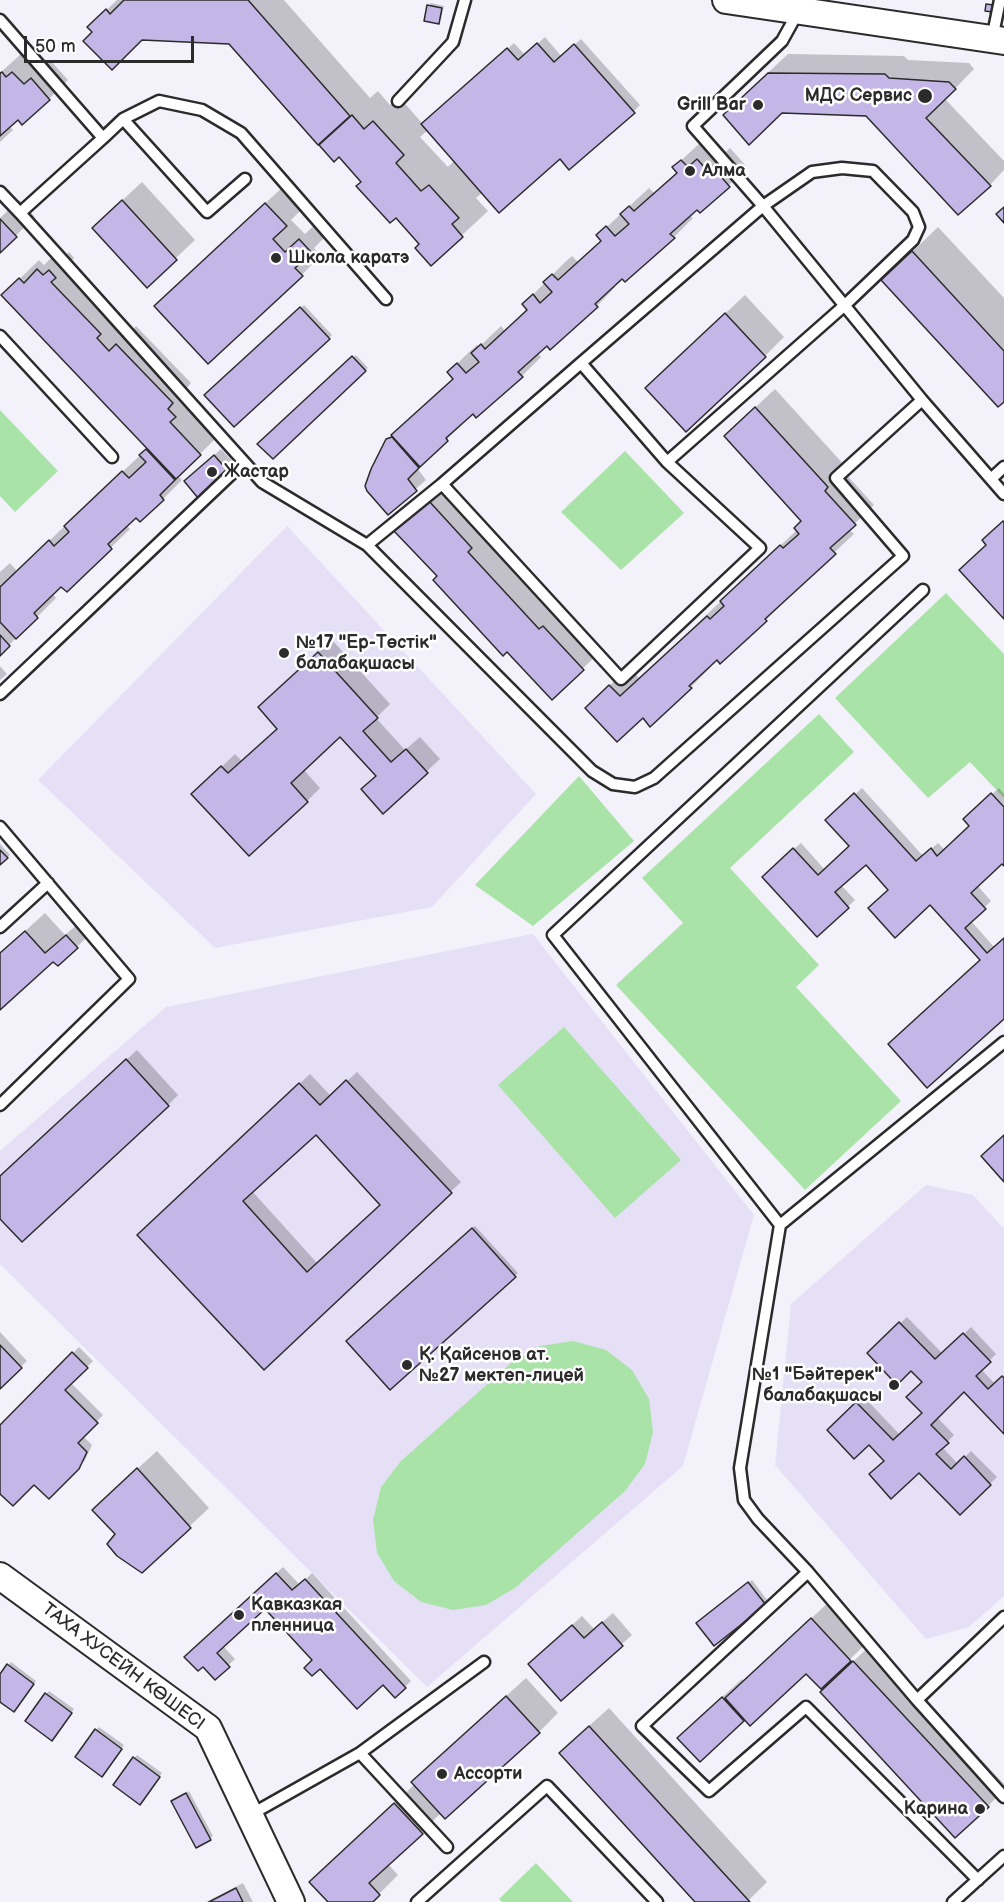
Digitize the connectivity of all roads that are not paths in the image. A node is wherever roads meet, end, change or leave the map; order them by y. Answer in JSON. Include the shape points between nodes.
{"nodes":[{"id":1,"x":465,"y":0,"type":"edge"},
{"id":2,"x":726,"y":0,"type":"edge"},
{"id":3,"x":1000,"y":0,"type":"edge"},
{"id":4,"x":799,"y":10,"type":"junction"},
{"id":5,"x":0,"y":20,"type":"edge"},
{"id":6,"x":998,"y":41,"type":"edge"},
{"id":7,"x":398,"y":101,"type":"dead end"},
{"id":8,"x":123,"y":119,"type":"junction"},
{"id":9,"x":103,"y":138,"type":"junction"},
{"id":10,"x":245,"y":179,"type":"dead end"},
{"id":11,"x":0,"y":192,"type":"edge"},
{"id":12,"x":763,"y":206,"type":"junction"},
{"id":13,"x":20,"y":213,"type":"junction"},
{"id":14,"x":386,"y":299,"type":"dead end"},
{"id":15,"x":844,"y":305,"type":"junction"},
{"id":16,"x":0,"y":336,"type":"edge"},
{"id":17,"x":581,"y":363,"type":"junction"},
{"id":18,"x":922,"y":400,"type":"junction"},
{"id":19,"x":112,"y":457,"type":"dead end"},
{"id":20,"x":667,"y":462,"type":"junction"},
{"id":21,"x":243,"y":463,"type":"junction"},
{"id":22,"x":1004,"y":467,"type":"edge"},
{"id":23,"x":991,"y":479,"type":"junction"},
{"id":24,"x":442,"y":484,"type":"junction"},
{"id":25,"x":1004,"y":494,"type":"edge"},
{"id":26,"x":367,"y":545,"type":"junction"},
{"id":27,"x":923,"y":590,"type":"dead end"},
{"id":28,"x":0,"y":694,"type":"edge"},
{"id":29,"x":0,"y":827,"type":"edge"},
{"id":30,"x":48,"y":883,"type":"junction"},
{"id":31,"x":0,"y":927,"type":"edge"},
{"id":32,"x":1004,"y":1042,"type":"edge"},
{"id":33,"x":0,"y":1088,"type":"edge"},
{"id":34,"x":4,"y":1101,"type":"edge"},
{"id":35,"x":780,"y":1225,"type":"junction"},
{"id":36,"x":808,"y":1572,"type":"junction"},
{"id":37,"x":0,"y":1576,"type":"edge"},
{"id":38,"x":1004,"y":1617,"type":"edge"},
{"id":39,"x":484,"y":1662,"type":"dead end"},
{"id":40,"x":917,"y":1700,"type":"junction"},
{"id":41,"x":360,"y":1753,"type":"junction"},
{"id":42,"x":1004,"y":1797,"type":"edge"},
{"id":43,"x":249,"y":1815,"type":"junction"},
{"id":44,"x":447,"y":1847,"type":"dead end"},
{"id":45,"x":1004,"y":1856,"type":"edge"},
{"id":46,"x":978,"y":1880,"type":"junction"},
{"id":47,"x":422,"y":1900,"type":"edge"},
{"id":48,"x":291,"y":1902,"type":"edge"},
{"id":49,"x":657,"y":1902,"type":"edge"},
{"id":50,"x":953,"y":1902,"type":"edge"}],
"edges":[{"from":1,"to":7,"type":"lane","via":[[453,42]]},
{"from":2,"to":4,"type":"street"},
{"from":3,"to":6,"type":"lane"},
{"from":4,"to":6,"type":"street","via":[[828,10]]},
{"from":4,"to":12,"type":"lane","via":[[782,41],[693,126]]},
{"from":5,"to":9,"type":"lane"},
{"from":8,"to":9,"type":"lane"},
{"from":8,"to":10,"type":"lane","via":[[207,212]]},
{"from":8,"to":14,"type":"lane","via":[[159,101],[202,110],[241,133]]},
{"from":9,"to":13,"type":"lane"},
{"from":11,"to":13,"type":"lane"},
{"from":12,"to":15,"type":"lane"},
{"from":12,"to":15,"type":"lane","via":[[812,172],[842,168],[873,171],[913,212],[919,227],[913,240]]},
{"from":12,"to":17,"type":"lane"},
{"from":13,"to":21,"type":"lane"},
{"from":15,"to":18,"type":"lane"},
{"from":15,"to":20,"type":"lane"},
{"from":16,"to":19,"type":"lane"},
{"from":17,"to":20,"type":"lane"},
{"from":17,"to":24,"type":"lane"},
{"from":18,"to":23,"type":"lane"},
{"from":18,"to":26,"type":"lane","via":[[836,478],[903,556],[673,762],[654,778],[634,787],[613,784],[592,771]]},
{"from":20,"to":24,"type":"lane","via":[[760,548],[621,679]]},
{"from":21,"to":26,"type":"lane","via":[[262,482]]},
{"from":21,"to":28,"type":"lane"},
{"from":22,"to":23,"type":"lane"},
{"from":23,"to":25,"type":"lane"},
{"from":24,"to":26,"type":"lane"},
{"from":27,"to":35,"type":"lane","via":[[553,935]]},
{"from":29,"to":30,"type":"lane"},
{"from":30,"to":31,"type":"lane"},
{"from":30,"to":34,"type":"lane","via":[[129,979]]},
{"from":32,"to":35,"type":"lane"},
{"from":33,"to":34,"type":"lane"},
{"from":35,"to":36,"type":"lane","via":[[741,1468],[744,1500]]},
{"from":36,"to":40,"type":"lane"},
{"from":36,"to":46,"type":"lane","via":[[642,1725],[709,1791],[806,1707]]},
{"from":37,"to":43,"type":"street","name":"ТАХА ХУСЕЙН КӨШЕСІ","via":[[208,1728]]},
{"from":38,"to":40,"type":"lane"},
{"from":39,"to":41,"type":"lane"},
{"from":40,"to":42,"type":"lane"},
{"from":41,"to":43,"type":"lane"},
{"from":41,"to":44,"type":"lane"},
{"from":43,"to":48,"type":"street","name":"ТАХА ХУСЕЙН КӨШЕСІ"},
{"from":45,"to":46,"type":"lane"},
{"from":46,"to":50,"type":"lane"},
{"from":47,"to":49,"type":"lane","via":[[547,1786]]}]}
